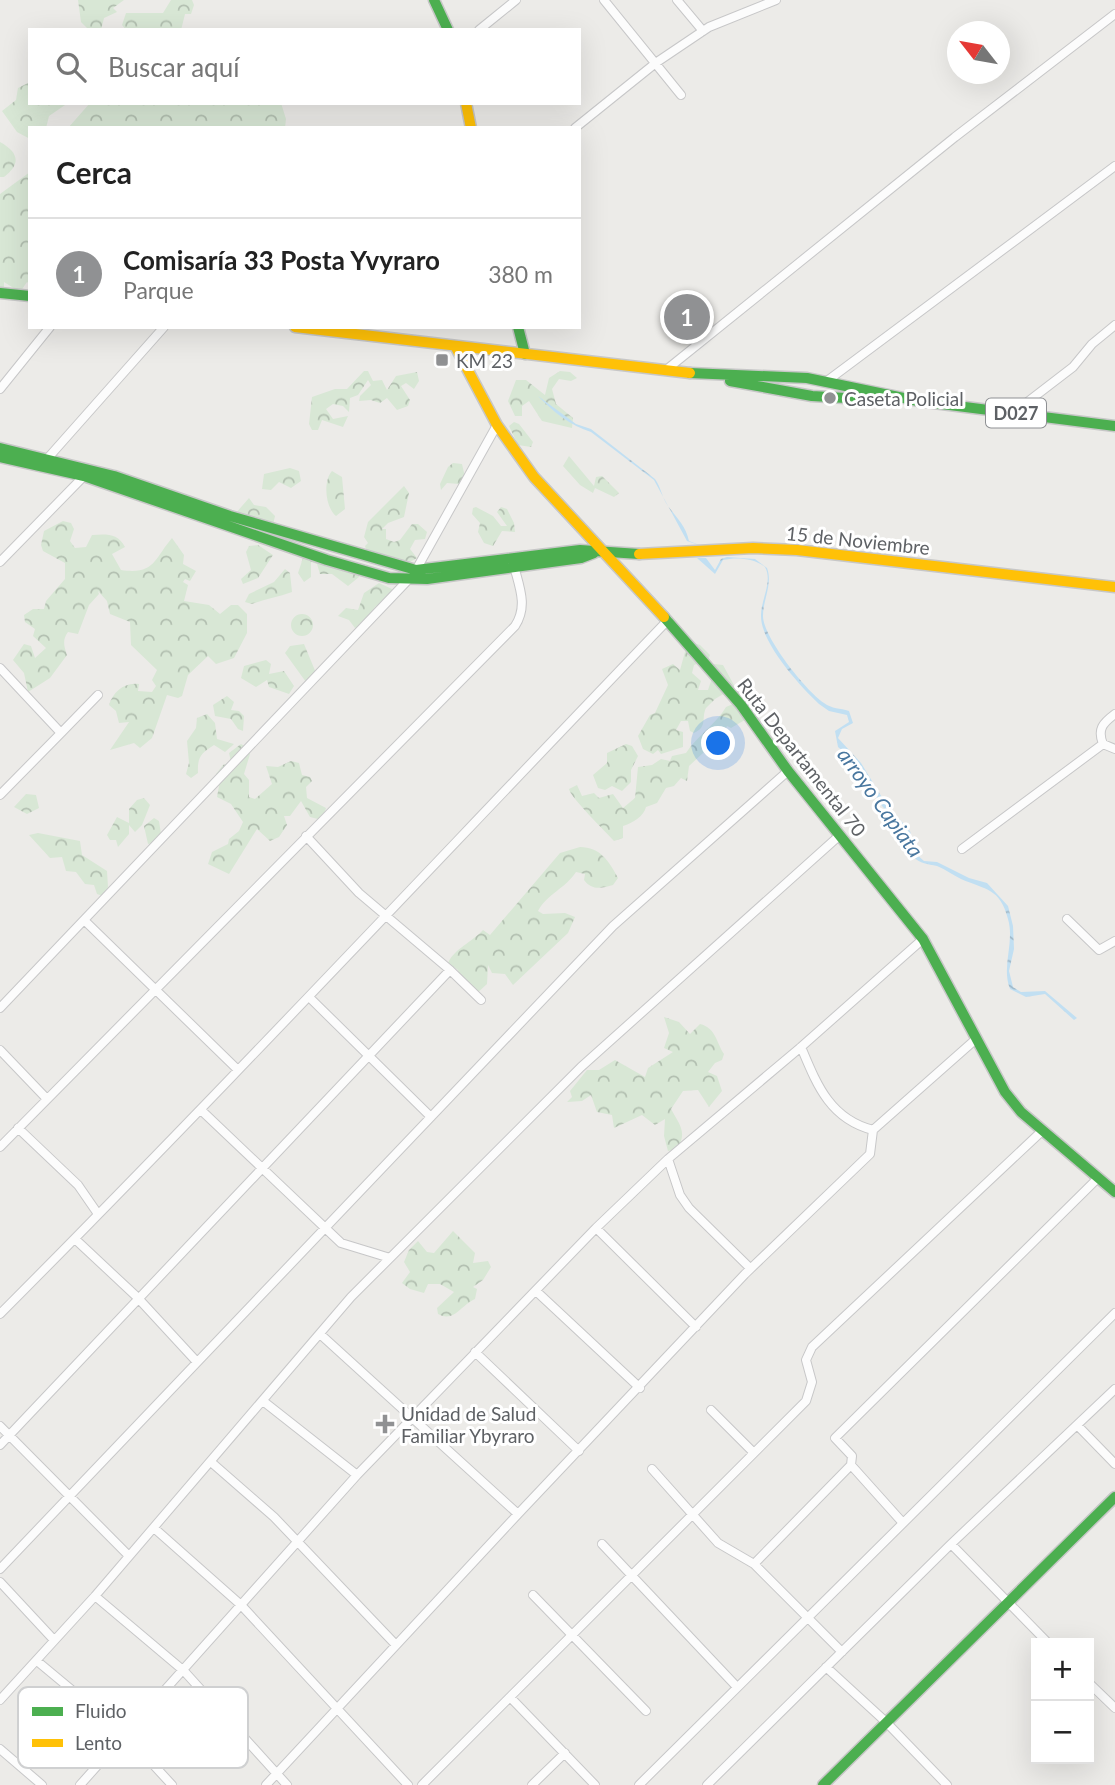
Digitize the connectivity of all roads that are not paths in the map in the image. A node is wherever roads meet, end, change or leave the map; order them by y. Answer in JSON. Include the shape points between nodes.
{"nodes":[{"id":1,"x":516,"y":0,"type":"edge"},
{"id":2,"x":604,"y":0,"type":"edge"},
{"id":3,"x":677,"y":0,"type":"edge"},
{"id":4,"x":776,"y":0,"type":"edge"},
{"id":5,"x":436,"y":1,"type":"edge"},
{"id":6,"x":1115,"y":14,"type":"edge"},
{"id":7,"x":447,"y":28,"type":"edge"},
{"id":8,"x":481,"y":28,"type":"edge"},
{"id":9,"x":703,"y":31,"type":"junction"},
{"id":10,"x":657,"y":62,"type":"junction"},
{"id":11,"x":681,"y":95,"type":"dead end"},
{"id":12,"x":466,"y":105,"type":"edge"},
{"id":13,"x":471,"y":126,"type":"edge"},
{"id":14,"x":577,"y":126,"type":"edge"},
{"id":15,"x":1115,"y":166,"type":"edge"},
{"id":16,"x":0,"y":293,"type":"edge"},
{"id":17,"x":28,"y":296,"type":"edge"},
{"id":18,"x":1115,"y":325,"type":"edge"},
{"id":19,"x":48,"y":329,"type":"edge"},
{"id":20,"x":162,"y":329,"type":"edge"},
{"id":21,"x":312,"y":329,"type":"edge"},
{"id":22,"x":519,"y":329,"type":"edge"},
{"id":23,"x":455,"y":346,"type":"junction"},
{"id":24,"x":525,"y":354,"type":"junction"},
{"id":25,"x":666,"y":370,"type":"junction"},
{"id":26,"x":703,"y":374,"type":"junction"},
{"id":27,"x":827,"y":382,"type":"junction"},
{"id":28,"x":0,"y":389,"type":"edge"},
{"id":29,"x":918,"y":401,"type":"junction"},
{"id":30,"x":1013,"y":413,"type":"junction"},
{"id":31,"x":497,"y":425,"type":"junction"},
{"id":32,"x":1115,"y":426,"type":"edge"},
{"id":33,"x":0,"y":449,"type":"edge"},
{"id":34,"x":0,"y":457,"type":"edge"},
{"id":35,"x":47,"y":459,"type":"junction"},
{"id":36,"x":86,"y":473,"type":"junction"},
{"id":37,"x":602,"y":553,"type":"junction"},
{"id":38,"x":0,"y":562,"type":"edge"},
{"id":39,"x":513,"y":563,"type":"junction"},
{"id":40,"x":412,"y":575,"type":"junction"},
{"id":41,"x":1115,"y":587,"type":"edge"},
{"id":42,"x":668,"y":620,"type":"junction"},
{"id":43,"x":2,"y":673,"type":"edge"},
{"id":44,"x":98,"y":695,"type":"dead end"},
{"id":45,"x":1115,"y":714,"type":"edge"},
{"id":46,"x":61,"y":733,"type":"junction"},
{"id":47,"x":1103,"y":744,"type":"junction"},
{"id":48,"x":1115,"y":749,"type":"edge"},
{"id":49,"x":789,"y":771,"type":"junction"},
{"id":50,"x":0,"y":795,"type":"edge"},
{"id":51,"x":840,"y":835,"type":"junction"},
{"id":52,"x":306,"y":836,"type":"junction"},
{"id":53,"x":962,"y":849,"type":"dead end"},
{"id":54,"x":384,"y":915,"type":"junction"},
{"id":55,"x":1067,"y":919,"type":"dead end"},
{"id":56,"x":84,"y":920,"type":"junction"},
{"id":57,"x":923,"y":939,"type":"junction"},
{"id":58,"x":1115,"y":941,"type":"edge"},
{"id":59,"x":450,"y":970,"type":"junction"},
{"id":60,"x":156,"y":990,"type":"junction"},
{"id":61,"x":310,"y":998,"type":"junction"},
{"id":62,"x":481,"y":1000,"type":"dead end"},
{"id":63,"x":0,"y":1008,"type":"edge"},
{"id":64,"x":976,"y":1039,"type":"junction"},
{"id":65,"x":801,"y":1047,"type":"junction"},
{"id":66,"x":0,"y":1050,"type":"edge"},
{"id":67,"x":368,"y":1058,"type":"junction"},
{"id":68,"x":237,"y":1070,"type":"junction"},
{"id":69,"x":47,"y":1098,"type":"junction"},
{"id":70,"x":202,"y":1111,"type":"junction"},
{"id":71,"x":431,"y":1117,"type":"junction"},
{"id":72,"x":18,"y":1128,"type":"junction"},
{"id":73,"x":873,"y":1130,"type":"junction"},
{"id":74,"x":1042,"y":1131,"type":"junction"},
{"id":75,"x":0,"y":1147,"type":"edge"},
{"id":76,"x":668,"y":1159,"type":"junction"},
{"id":77,"x":264,"y":1169,"type":"junction"},
{"id":78,"x":1098,"y":1178,"type":"junction"},
{"id":79,"x":1115,"y":1192,"type":"edge"},
{"id":80,"x":98,"y":1214,"type":"junction"},
{"id":81,"x":323,"y":1227,"type":"junction"},
{"id":82,"x":596,"y":1228,"type":"junction"},
{"id":83,"x":75,"y":1239,"type":"junction"},
{"id":84,"x":390,"y":1258,"type":"junction"},
{"id":85,"x":750,"y":1268,"type":"junction"},
{"id":86,"x":536,"y":1291,"type":"junction"},
{"id":87,"x":137,"y":1297,"type":"junction"},
{"id":88,"x":1115,"y":1313,"type":"edge"},
{"id":89,"x":0,"y":1314,"type":"edge"},
{"id":90,"x":696,"y":1327,"type":"junction"},
{"id":91,"x":320,"y":1334,"type":"junction"},
{"id":92,"x":475,"y":1352,"type":"junction"},
{"id":93,"x":197,"y":1362,"type":"junction"},
{"id":94,"x":639,"y":1388,"type":"junction"},
{"id":95,"x":1115,"y":1389,"type":"edge"},
{"id":96,"x":263,"y":1401,"type":"junction"},
{"id":97,"x":711,"y":1410,"type":"dead end"},
{"id":98,"x":414,"y":1416,"type":"junction"},
{"id":99,"x":1077,"y":1425,"type":"junction"},
{"id":100,"x":0,"y":1426,"type":"edge"},
{"id":101,"x":9,"y":1436,"type":"junction"},
{"id":102,"x":0,"y":1445,"type":"edge"},
{"id":103,"x":579,"y":1451,"type":"junction"},
{"id":104,"x":753,"y":1452,"type":"junction"},
{"id":105,"x":211,"y":1462,"type":"junction"},
{"id":106,"x":1115,"y":1464,"type":"edge"},
{"id":107,"x":851,"y":1465,"type":"junction"},
{"id":108,"x":652,"y":1469,"type":"dead end"},
{"id":109,"x":357,"y":1475,"type":"junction"},
{"id":110,"x":71,"y":1497,"type":"junction"},
{"id":111,"x":1115,"y":1497,"type":"edge"},
{"id":112,"x":518,"y":1514,"type":"junction"},
{"id":113,"x":690,"y":1515,"type":"junction"},
{"id":114,"x":903,"y":1523,"type":"junction"},
{"id":115,"x":154,"y":1528,"type":"junction"},
{"id":116,"x":298,"y":1541,"type":"junction"},
{"id":117,"x":602,"y":1544,"type":"dead end"},
{"id":118,"x":951,"y":1544,"type":"junction"},
{"id":119,"x":128,"y":1555,"type":"junction"},
{"id":120,"x":754,"y":1564,"type":"junction"},
{"id":121,"x":0,"y":1569,"type":"edge"},
{"id":122,"x":632,"y":1574,"type":"junction"},
{"id":123,"x":0,"y":1582,"type":"edge"},
{"id":124,"x":533,"y":1595,"type":"dead end"},
{"id":125,"x":95,"y":1596,"type":"junction"},
{"id":126,"x":1008,"y":1602,"type":"junction"},
{"id":127,"x":242,"y":1605,"type":"junction"},
{"id":128,"x":808,"y":1617,"type":"junction"},
{"id":129,"x":572,"y":1635,"type":"junction"},
{"id":130,"x":1043,"y":1638,"type":"edge"},
{"id":131,"x":54,"y":1640,"type":"junction"},
{"id":132,"x":396,"y":1645,"type":"junction"},
{"id":133,"x":842,"y":1652,"type":"junction"},
{"id":134,"x":37,"y":1661,"type":"junction"},
{"id":135,"x":826,"y":1667,"type":"junction"},
{"id":136,"x":184,"y":1671,"type":"junction"},
{"id":137,"x":68,"y":1687,"type":"edge"},
{"id":138,"x":170,"y":1687,"type":"edge"},
{"id":139,"x":198,"y":1687,"type":"edge"},
{"id":140,"x":737,"y":1687,"type":"junction"},
{"id":141,"x":1094,"y":1688,"type":"edge"},
{"id":142,"x":510,"y":1697,"type":"junction"},
{"id":143,"x":0,"y":1700,"type":"edge"},
{"id":144,"x":1115,"y":1708,"type":"edge"},
{"id":145,"x":338,"y":1711,"type":"junction"},
{"id":146,"x":646,"y":1711,"type":"dead end"},
{"id":147,"x":886,"y":1722,"type":"junction"},
{"id":148,"x":248,"y":1743,"type":"edge"},
{"id":149,"x":0,"y":1749,"type":"edge"},
{"id":150,"x":565,"y":1753,"type":"junction"},
{"id":151,"x":18,"y":1764,"type":"edge"},
{"id":152,"x":22,"y":1768,"type":"edge"},
{"id":153,"x":96,"y":1768,"type":"edge"},
{"id":154,"x":156,"y":1768,"type":"edge"},
{"id":155,"x":276,"y":1774,"type":"junction"},
{"id":156,"x":432,"y":1782,"type":"edge"},
{"id":157,"x":42,"y":1785,"type":"edge"},
{"id":158,"x":80,"y":1785,"type":"edge"},
{"id":159,"x":172,"y":1785,"type":"edge"},
{"id":160,"x":266,"y":1785,"type":"edge"},
{"id":161,"x":287,"y":1785,"type":"edge"},
{"id":162,"x":408,"y":1785,"type":"edge"},
{"id":163,"x":422,"y":1785,"type":"edge"},
{"id":164,"x":532,"y":1785,"type":"edge"},
{"id":165,"x":595,"y":1785,"type":"edge"},
{"id":166,"x":639,"y":1785,"type":"edge"},
{"id":167,"x":707,"y":1785,"type":"edge"},
{"id":168,"x":823,"y":1785,"type":"edge"},
{"id":169,"x":947,"y":1785,"type":"edge"}],
"edges":[{"from":1,"to":8,"type":"street"},
{"from":2,"to":10,"type":"street"},
{"from":3,"to":9,"type":"street"},
{"from":4,"to":9,"type":"street"},
{"from":5,"to":7,"type":"main road"},
{"from":6,"to":25,"type":"street"},
{"from":9,"to":10,"type":"street"},
{"from":10,"to":11,"type":"street"},
{"from":10,"to":14,"type":"street"},
{"from":12,"to":13,"type":"main road"},
{"from":15,"to":27,"type":"street"},
{"from":16,"to":17,"type":"main road"},
{"from":18,"to":30,"type":"street","via":[[1073,367]]},
{"from":19,"to":28,"type":"street"},
{"from":20,"to":35,"type":"street"},
{"from":21,"to":23,"type":"main road","number":"D027"},
{"from":22,"to":24,"type":"main road"},
{"from":23,"to":24,"type":"main road","number":"D027"},
{"from":23,"to":31,"type":"main road","name":"Ruta Departamental 70"},
{"from":24,"to":25,"type":"main road","number":"D027"},
{"from":25,"to":26,"type":"main road","number":"D027"},
{"from":26,"to":27,"type":"main road","number":"D027"},
{"from":26,"to":29,"type":"main road","number":"D027","via":[[813,396]]},
{"from":27,"to":29,"type":"main road","number":"D027"},
{"from":29,"to":30,"type":"main road","number":"D027"},
{"from":30,"to":32,"type":"main road","number":"D027"},
{"from":31,"to":37,"type":"main road","name":"Ruta Departamental 70","via":[[534,477]]},
{"from":31,"to":40,"type":"street"},
{"from":33,"to":35,"type":"main road"},
{"from":34,"to":36,"type":"main road"},
{"from":35,"to":36,"type":"main road"},
{"from":36,"to":38,"type":"street"},
{"from":36,"to":40,"type":"main road"},
{"from":37,"to":39,"type":"main road","name":"15 de Noviembre","via":[[580,550]]},
{"from":37,"to":41,"type":"main road","name":"15 de Noviembre","via":[[797,550]]},
{"from":37,"to":42,"type":"main road","name":"Ruta Departamental 70"},
{"from":39,"to":40,"type":"main road","name":"15 de Noviembre"},
{"from":39,"to":52,"type":"street","via":[[523,602],[515,626]]},
{"from":40,"to":56,"type":"street"},
{"from":42,"to":49,"type":"main road","name":"Ruta Departamental 70","via":[[741,705]]},
{"from":42,"to":54,"type":"street"},
{"from":43,"to":46,"type":"street"},
{"from":44,"to":46,"type":"street"},
{"from":45,"to":47,"type":"street","via":[[1103,723],[1099,734]]},
{"from":46,"to":50,"type":"street"},
{"from":47,"to":48,"type":"street"},
{"from":47,"to":53,"type":"street"},
{"from":49,"to":51,"type":"main road","name":"Ruta Departamental 70"},
{"from":49,"to":71,"type":"street","via":[[613,926]]},
{"from":51,"to":57,"type":"main road","name":"Ruta Departamental 70"},
{"from":51,"to":84,"type":"street","via":[[581,1067]]},
{"from":52,"to":54,"type":"street"},
{"from":52,"to":60,"type":"street"},
{"from":54,"to":59,"type":"street"},
{"from":54,"to":61,"type":"street"},
{"from":55,"to":58,"type":"street","via":[[1099,950]]},
{"from":56,"to":60,"type":"street"},
{"from":56,"to":63,"type":"street"},
{"from":57,"to":64,"type":"main road","name":"Ruta Departamental 70"},
{"from":57,"to":65,"type":"street"},
{"from":59,"to":62,"type":"street"},
{"from":59,"to":67,"type":"street"},
{"from":60,"to":68,"type":"street"},
{"from":60,"to":69,"type":"street"},
{"from":61,"to":67,"type":"street"},
{"from":61,"to":68,"type":"street"},
{"from":64,"to":73,"type":"street"},
{"from":64,"to":74,"type":"main road","name":"Ruta Departamental 70","via":[[1005,1092]]},
{"from":65,"to":73,"type":"street","via":[[833,1107],[847,1122]]},
{"from":65,"to":76,"type":"street"},
{"from":66,"to":69,"type":"street"},
{"from":67,"to":71,"type":"street"},
{"from":67,"to":77,"type":"street"},
{"from":68,"to":70,"type":"street"},
{"from":69,"to":72,"type":"street"},
{"from":70,"to":77,"type":"street"},
{"from":70,"to":80,"type":"street"},
{"from":71,"to":81,"type":"street"},
{"from":72,"to":75,"type":"street"},
{"from":72,"to":80,"type":"street","via":[[78,1185]]},
{"from":73,"to":85,"type":"street","via":[[870,1154]]},
{"from":74,"to":78,"type":"main road","name":"Ruta Departamental 70"},
{"from":74,"to":104,"type":"street","via":[[812,1347],[806,1360],[812,1382],[806,1401]]},
{"from":76,"to":82,"type":"street"},
{"from":76,"to":85,"type":"street","via":[[689,1208]]},
{"from":77,"to":81,"type":"street"},
{"from":77,"to":87,"type":"street"},
{"from":78,"to":79,"type":"main road","name":"Ruta Departamental 70"},
{"from":78,"to":107,"type":"street","via":[[835,1438],[852,1456]]},
{"from":80,"to":83,"type":"street"},
{"from":81,"to":84,"type":"street","via":[[341,1243]]},
{"from":81,"to":93,"type":"street"},
{"from":82,"to":86,"type":"street"},
{"from":82,"to":90,"type":"street"},
{"from":83,"to":87,"type":"street"},
{"from":83,"to":89,"type":"street"},
{"from":84,"to":91,"type":"street"},
{"from":85,"to":90,"type":"street"},
{"from":86,"to":92,"type":"street"},
{"from":86,"to":94,"type":"street"},
{"from":87,"to":93,"type":"street"},
{"from":87,"to":101,"type":"street"},
{"from":88,"to":114,"type":"street"},
{"from":90,"to":94,"type":"street"},
{"from":91,"to":96,"type":"street"},
{"from":91,"to":98,"type":"street"},
{"from":92,"to":98,"type":"street"},
{"from":92,"to":103,"type":"street"},
{"from":93,"to":110,"type":"street"},
{"from":94,"to":103,"type":"street"},
{"from":95,"to":99,"type":"street"},
{"from":96,"to":105,"type":"street"},
{"from":96,"to":109,"type":"street"},
{"from":97,"to":104,"type":"street"},
{"from":98,"to":109,"type":"street"},
{"from":98,"to":112,"type":"street"},
{"from":99,"to":106,"type":"street"},
{"from":99,"to":118,"type":"street"},
{"from":100,"to":101,"type":"street"},
{"from":101,"to":102,"type":"street"},
{"from":101,"to":110,"type":"street"},
{"from":103,"to":112,"type":"street"},
{"from":104,"to":113,"type":"street"},
{"from":105,"to":115,"type":"street"},
{"from":105,"to":116,"type":"street"},
{"from":107,"to":114,"type":"street"},
{"from":107,"to":120,"type":"street"},
{"from":108,"to":113,"type":"street"},
{"from":109,"to":116,"type":"street"},
{"from":110,"to":119,"type":"street"},
{"from":110,"to":121,"type":"street"},
{"from":111,"to":126,"type":"main road"},
{"from":112,"to":132,"type":"street"},
{"from":113,"to":120,"type":"street","via":[[718,1543]]},
{"from":113,"to":122,"type":"street"},
{"from":114,"to":128,"type":"street"},
{"from":115,"to":119,"type":"street"},
{"from":115,"to":127,"type":"street"},
{"from":116,"to":127,"type":"street"},
{"from":116,"to":132,"type":"street"},
{"from":117,"to":122,"type":"street"},
{"from":118,"to":126,"type":"street"},
{"from":118,"to":133,"type":"street"},
{"from":119,"to":125,"type":"street"},
{"from":120,"to":128,"type":"street"},
{"from":122,"to":129,"type":"street"},
{"from":122,"to":140,"type":"street"},
{"from":123,"to":131,"type":"street"},
{"from":124,"to":129,"type":"street"},
{"from":125,"to":131,"type":"street"},
{"from":125,"to":136,"type":"street"},
{"from":126,"to":130,"type":"street"},
{"from":126,"to":147,"type":"main road"},
{"from":127,"to":136,"type":"street"},
{"from":127,"to":145,"type":"street"},
{"from":128,"to":133,"type":"street"},
{"from":128,"to":140,"type":"street"},
{"from":129,"to":142,"type":"street"},
{"from":129,"to":146,"type":"street"},
{"from":131,"to":134,"type":"street"},
{"from":132,"to":145,"type":"street"},
{"from":133,"to":135,"type":"street"},
{"from":134,"to":137,"type":"street"},
{"from":134,"to":143,"type":"street"},
{"from":135,"to":147,"type":"street"},
{"from":135,"to":167,"type":"street"},
{"from":136,"to":138,"type":"street"},
{"from":136,"to":139,"type":"street"},
{"from":140,"to":166,"type":"street"},
{"from":141,"to":144,"type":"street"},
{"from":142,"to":150,"type":"street"},
{"from":142,"to":156,"type":"street"},
{"from":145,"to":155,"type":"street"},
{"from":145,"to":162,"type":"street"},
{"from":147,"to":168,"type":"main road"},
{"from":147,"to":169,"type":"street"},
{"from":148,"to":155,"type":"street"},
{"from":149,"to":151,"type":"street"},
{"from":150,"to":164,"type":"street"},
{"from":150,"to":165,"type":"street"},
{"from":152,"to":157,"type":"street"},
{"from":153,"to":158,"type":"street"},
{"from":154,"to":159,"type":"street"},
{"from":155,"to":160,"type":"street"},
{"from":155,"to":161,"type":"street"},
{"from":156,"to":163,"type":"street"}]}
